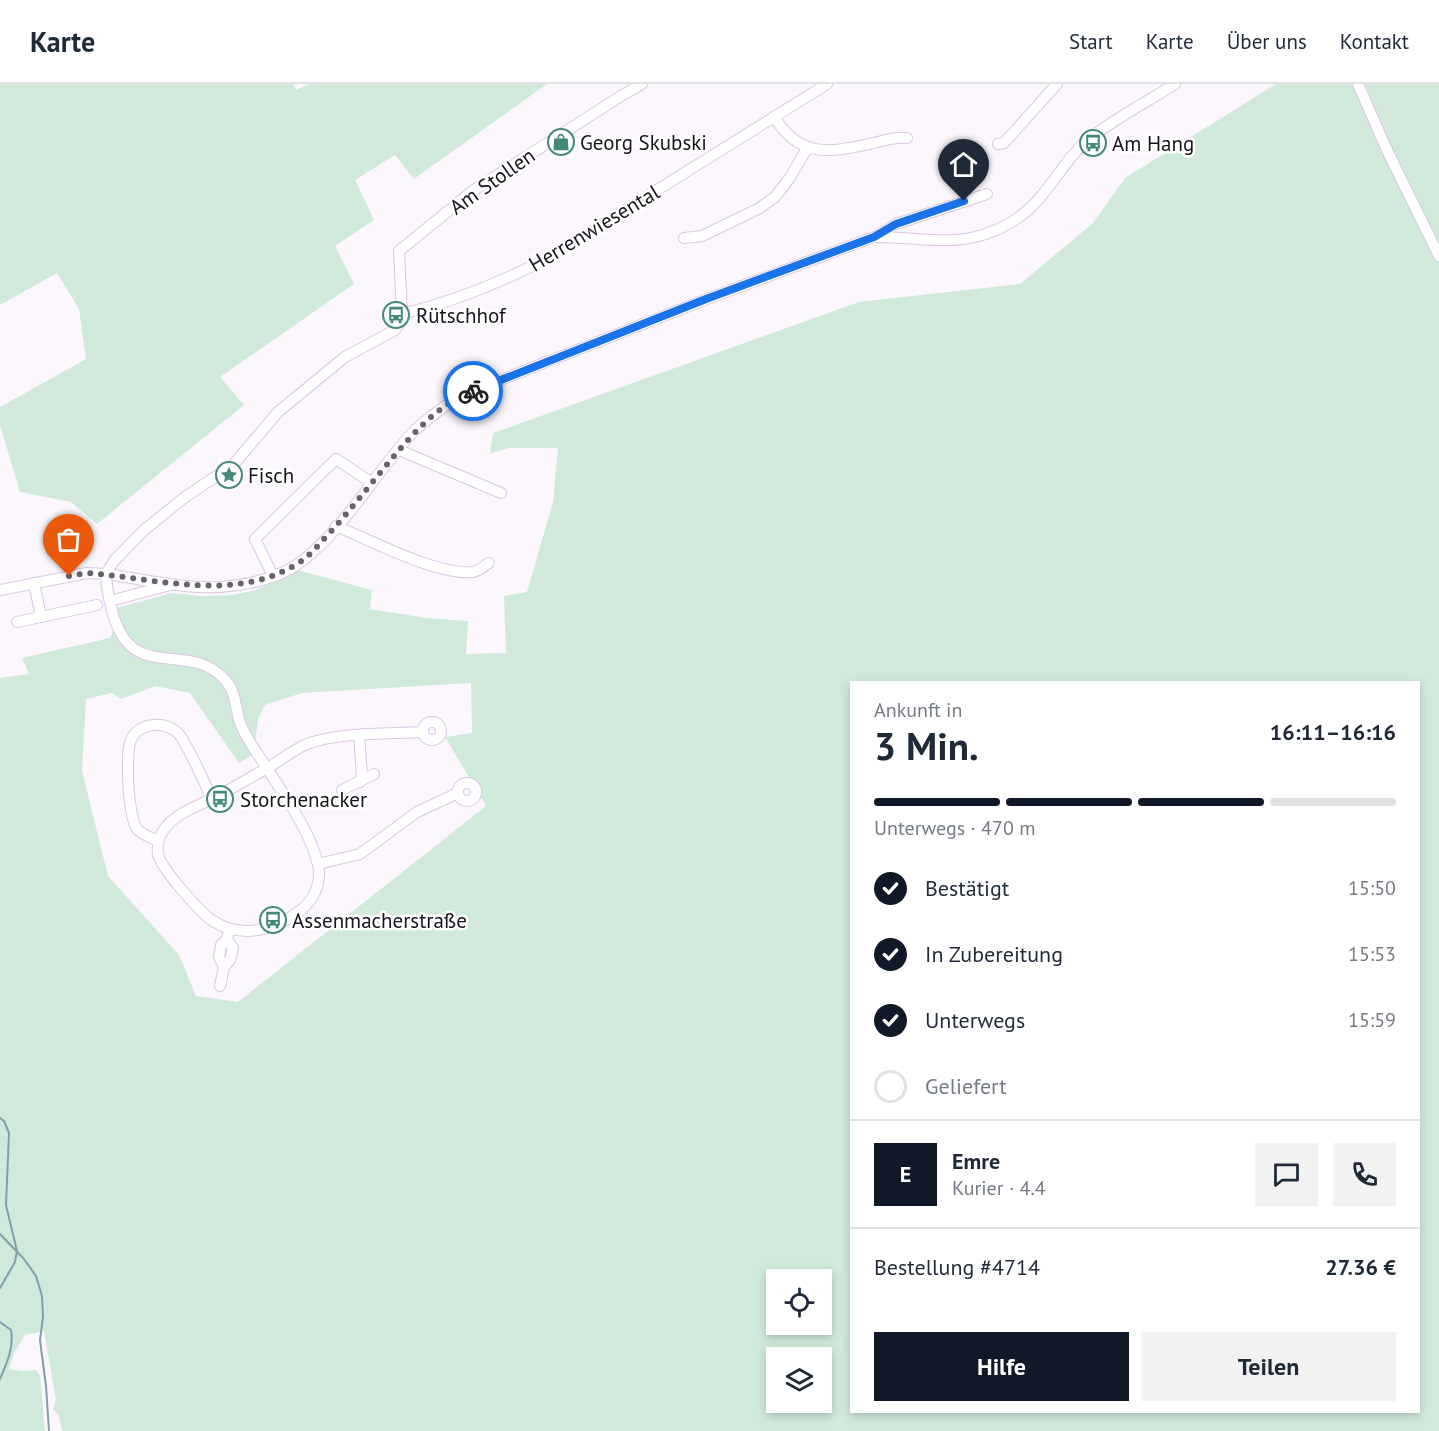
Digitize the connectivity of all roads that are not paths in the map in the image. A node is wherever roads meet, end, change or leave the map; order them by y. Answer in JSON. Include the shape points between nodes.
{"nodes":[{"id":1,"x":642,"y":84,"type":"edge"},
{"id":2,"x":827,"y":84,"type":"edge"},
{"id":3,"x":1057,"y":84,"type":"edge"},
{"id":4,"x":1175,"y":84,"type":"edge"},
{"id":5,"x":1358,"y":84,"type":"edge"},
{"id":6,"x":774,"y":117,"type":"junction"},
{"id":7,"x":906,"y":138,"type":"dead end"},
{"id":8,"x":998,"y":144,"type":"dead end"},
{"id":9,"x":808,"y":147,"type":"junction"},
{"id":10,"x":987,"y":194,"type":"dead end"},
{"id":11,"x":874,"y":237,"type":"junction"},
{"id":12,"x":684,"y":238,"type":"dead end"},
{"id":13,"x":1439,"y":256,"type":"edge"},
{"id":14,"x":402,"y":314,"type":"junction"},
{"id":15,"x":399,"y":450,"type":"junction"},
{"id":16,"x":372,"y":483,"type":"junction"},
{"id":17,"x":501,"y":494,"type":"dead end"},
{"id":18,"x":336,"y":526,"type":"junction"},
{"id":19,"x":489,"y":563,"type":"dead end"},
{"id":20,"x":106,"y":574,"type":"junction"},
{"id":21,"x":273,"y":576,"type":"junction"},
{"id":22,"x":34,"y":583,"type":"junction"},
{"id":23,"x":176,"y":583,"type":"junction"},
{"id":24,"x":0,"y":590,"type":"edge"},
{"id":25,"x":110,"y":601,"type":"junction"},
{"id":26,"x":97,"y":605,"type":"dead end"},
{"id":27,"x":41,"y":617,"type":"junction"},
{"id":28,"x":17,"y":622,"type":"dead end"},
{"id":29,"x":423,"y":732,"type":"dead end"},
{"id":30,"x":359,"y":736,"type":"junction"},
{"id":31,"x":267,"y":768,"type":"junction"},
{"id":32,"x":374,"y":774,"type":"dead end"},
{"id":33,"x":360,"y":782,"type":"junction"},
{"id":34,"x":342,"y":790,"type":"dead end"},
{"id":35,"x":458,"y":792,"type":"dead end"},
{"id":36,"x":212,"y":799,"type":"junction"},
{"id":37,"x":158,"y":841,"type":"junction"},
{"id":38,"x":318,"y":864,"type":"junction"},
{"id":39,"x":228,"y":934,"type":"junction"},
{"id":40,"x":220,"y":986,"type":"dead end"}],
"edges":[{"from":1,"to":14,"type":"street","name":"Am Stollen","via":[[474,190],[399,251]]},
{"from":2,"to":6,"type":"street","name":"Herrenwiesental"},
{"from":3,"to":8,"type":"street","via":[[1004,143]]},
{"from":4,"to":11,"type":"street","via":[[1089,138],[1066,161],[1044,194],[1008,225],[972,238],[940,242]]},
{"from":5,"to":13,"type":"street"},
{"from":6,"to":9,"type":"street","via":[[793,139]]},
{"from":6,"to":14,"type":"street","name":"Herrenwiesental","via":[[540,262],[457,298]]},
{"from":7,"to":9,"type":"street","via":[[825,152]]},
{"from":9,"to":12,"type":"street","via":[[775,197],[702,236]]},
{"from":10,"to":11,"type":"street","via":[[896,224]]},
{"from":11,"to":15,"type":"street","via":[[460,396],[433,415]]},
{"from":14,"to":20,"type":"street","via":[[395,330],[345,357],[278,412],[233,465],[143,531]]},
{"from":15,"to":16,"type":"street"},
{"from":15,"to":17,"type":"street"},
{"from":16,"to":18,"type":"street"},
{"from":16,"to":21,"type":"street","via":[[336,459],[255,539]]},
{"from":18,"to":19,"type":"street","via":[[435,566],[473,572]]},
{"from":18,"to":21,"type":"street","via":[[301,562]]},
{"from":20,"to":22,"type":"street","via":[[87,573]]},
{"from":20,"to":23,"type":"street"},
{"from":20,"to":25,"type":"street"},
{"from":21,"to":23,"type":"street","via":[[219,587]]},
{"from":22,"to":24,"type":"street"},
{"from":22,"to":27,"type":"street"},
{"from":23,"to":25,"type":"street"},
{"from":25,"to":31,"type":"street","via":[[118,632],[136,650],[148,656],[206,665],[227,682],[241,725]]},
{"from":26,"to":27,"type":"street"},
{"from":27,"to":28,"type":"street"},
{"from":29,"to":30,"type":"street"},
{"from":30,"to":31,"type":"street","via":[[304,745]]},
{"from":30,"to":33,"type":"street"},
{"from":31,"to":36,"type":"street"},
{"from":31,"to":38,"type":"street","via":[[292,807]]},
{"from":32,"to":33,"type":"street"},
{"from":33,"to":34,"type":"street"},
{"from":35,"to":38,"type":"street","via":[[417,812],[360,854]]},
{"from":36,"to":37,"type":"street","via":[[174,819]]},
{"from":36,"to":37,"type":"street","via":[[180,735],[164,725],[138,730],[131,739],[128,755],[132,820],[137,829]]},
{"from":37,"to":39,"type":"street","via":[[162,866]]},
{"from":38,"to":39,"type":"street","via":[[318,886],[307,905],[267,928]]},
{"from":39,"to":40,"type":"street","via":[[233,948]]}]}
